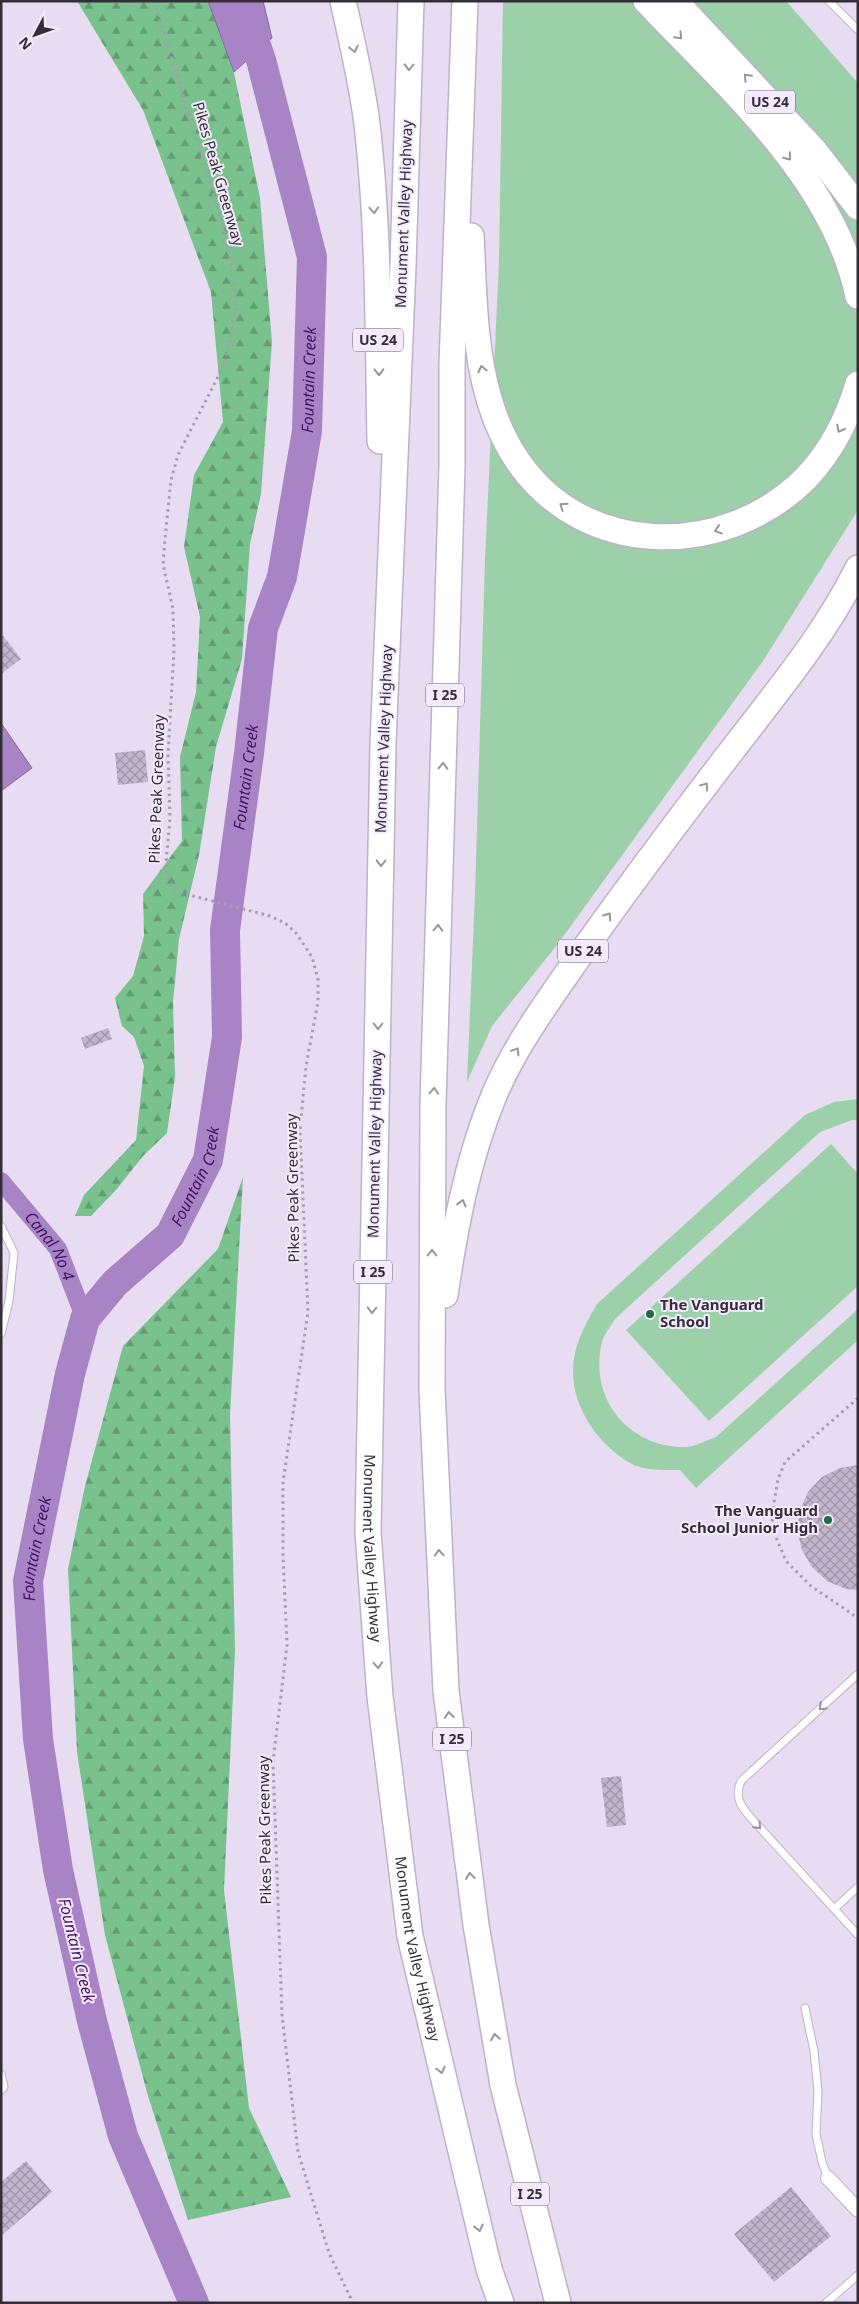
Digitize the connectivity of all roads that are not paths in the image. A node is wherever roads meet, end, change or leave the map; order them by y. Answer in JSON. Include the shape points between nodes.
{"nodes":[{"id":1,"x":343,"y":1,"type":"edge"},
{"id":2,"x":411,"y":1,"type":"edge"},
{"id":3,"x":465,"y":1,"type":"edge"},
{"id":4,"x":646,"y":1,"type":"edge"},
{"id":5,"x":675,"y":1,"type":"edge"},
{"id":6,"x":830,"y":1,"type":"edge"},
{"id":7,"x":858,"y":30,"type":"edge"},
{"id":8,"x":463,"y":78,"type":"junction"},
{"id":9,"x":858,"y":208,"type":"edge"},
{"id":10,"x":858,"y":296,"type":"edge"},
{"id":11,"x":858,"y":384,"type":"edge"},
{"id":12,"x":858,"y":568,"type":"edge"},
{"id":13,"x":385,"y":681,"type":"junction"},
{"id":14,"x":1,"y":1226,"type":"edge"},
{"id":15,"x":1,"y":1334,"type":"edge"},
{"id":16,"x":432,"y":1389,"type":"junction"},
{"id":17,"x":858,"y":1674,"type":"edge"},
{"id":18,"x":858,"y":1887,"type":"edge"},
{"id":19,"x":834,"y":1909,"type":"junction"},
{"id":20,"x":858,"y":1935,"type":"edge"},
{"id":21,"x":805,"y":2008,"type":"dead end"},
{"id":22,"x":1,"y":2074,"type":"edge"},
{"id":23,"x":503,"y":2085,"type":"junction"},
{"id":24,"x":1,"y":2090,"type":"edge"},
{"id":25,"x":828,"y":2178,"type":"joint"},
{"id":26,"x":858,"y":2210,"type":"edge"},
{"id":27,"x":858,"y":2275,"type":"edge"},
{"id":28,"x":499,"y":2303,"type":"edge"},
{"id":29,"x":558,"y":2303,"type":"edge"},
{"id":30,"x":573,"y":2303,"type":"edge"},
{"id":31,"x":826,"y":2303,"type":"edge"}],
"edges":[{"from":1,"to":13,"type":"highway","number":"US 24","one_way":true,"via":[[366,122],[377,247]]},
{"from":2,"to":13,"type":"highway","name":"Monument Valley Highway","number":"I 25","one_way":true},
{"from":3,"to":8,"type":"highway","number":"I 25"},
{"from":4,"to":10,"type":"highway","one_way":true,"via":[[745,106],[802,175],[821,203],[846,253]]},
{"from":9,"to":5,"type":"highway","number":"US 24","one_way":true,"via":[[814,150]]},
{"from":6,"to":7,"type":"lane"},
{"from":11,"to":8,"type":"highway","one_way":true,"via":[[832,444],[804,479],[758,513],[723,528],[684,537],[625,533],[596,524],[556,501],[530,476],[505,440],[481,367]]},
{"from":16,"to":8,"type":"highway","number":"I 25","one_way":true,"via":[[433,1104],[452,476],[452,365]]},
{"from":16,"to":12,"type":"highway","number":"US 24","one_way":true,"via":[[453,1238],[478,1140],[514,1053],[640,870],[798,664]]},
{"from":13,"to":28,"type":"highway","name":"Monument Valley Highway","number":"I 25","one_way":true,"via":[[368,1532],[380,1697],[410,1936]]},
{"from":14,"to":15,"type":"lane","via":[[14,1253],[9,1302]]},
{"from":23,"to":16,"type":"highway","number":"I 25","one_way":true,"via":[[476,1924],[446,1691]]},
{"from":17,"to":19,"type":"lane","one_way":true,"via":[[741,1781],[737,1796],[747,1813]]},
{"from":18,"to":19,"type":"lane"},
{"from":19,"to":20,"type":"lane"},
{"from":21,"to":25,"type":"lane","via":[[818,2092],[816,2134]]},
{"from":22,"to":24,"type":"lane","via":[[4,2087]]},
{"from":23,"to":29,"type":"highway","number":"I 25"},
{"from":23,"to":30,"type":"highway"},
{"from":25,"to":26,"type":"street"},
{"from":27,"to":31,"type":"lane"}]}
